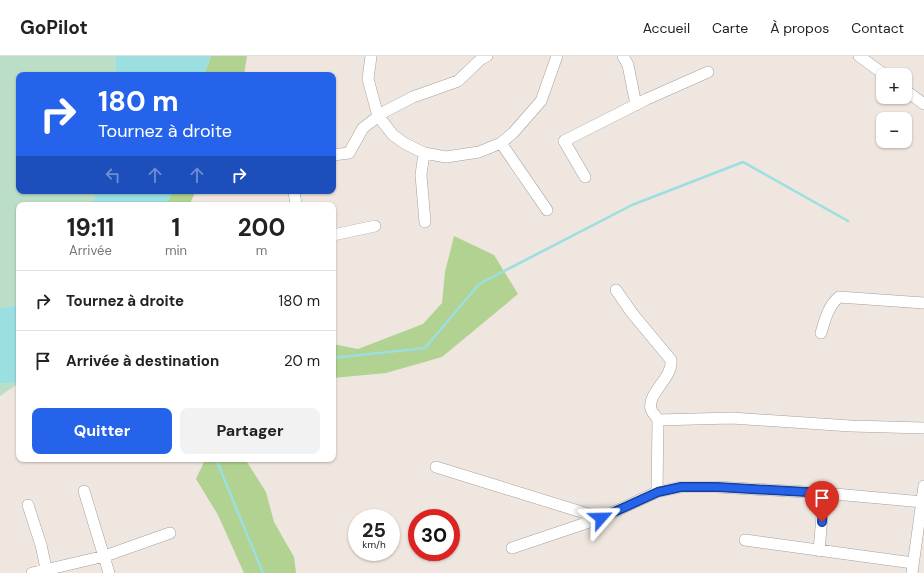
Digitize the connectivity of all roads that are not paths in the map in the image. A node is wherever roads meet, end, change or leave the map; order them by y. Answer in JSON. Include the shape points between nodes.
{"nodes":[{"id":1,"x":371,"y":56,"type":"edge"},
{"id":2,"x":487,"y":56,"type":"edge"},
{"id":3,"x":557,"y":56,"type":"edge"},
{"id":4,"x":623,"y":56,"type":"edge"},
{"id":5,"x":859,"y":56,"type":"edge"},
{"id":6,"x":876,"y":68,"type":"edge"},
{"id":7,"x":708,"y":72,"type":"dead end"},
{"id":8,"x":912,"y":95,"type":"edge"},
{"id":9,"x":924,"y":104,"type":"edge"},
{"id":10,"x":636,"y":105,"type":"junction"},
{"id":11,"x":378,"y":116,"type":"junction"},
{"id":12,"x":501,"y":143,"type":"junction"},
{"id":13,"x":424,"y":153,"type":"junction"},
{"id":14,"x":336,"y":155,"type":"edge"},
{"id":15,"x":585,"y":177,"type":"dead end"},
{"id":16,"x":547,"y":210,"type":"dead end"},
{"id":17,"x":426,"y":222,"type":"dead end"},
{"id":18,"x":375,"y":226,"type":"dead end"},
{"id":19,"x":336,"y":234,"type":"edge"},
{"id":20,"x":616,"y":290,"type":"dead end"},
{"id":21,"x":924,"y":303,"type":"edge"},
{"id":22,"x":821,"y":334,"type":"dead end"},
{"id":23,"x":658,"y":420,"type":"junction"},
{"id":24,"x":924,"y":428,"type":"edge"},
{"id":25,"x":436,"y":467,"type":"dead end"},
{"id":26,"x":924,"y":486,"type":"edge"},
{"id":27,"x":84,"y":491,"type":"dead end"},
{"id":28,"x":658,"y":492,"type":"junction"},
{"id":29,"x":824,"y":493,"type":"junction"},
{"id":30,"x":923,"y":502,"type":"junction"},
{"id":31,"x":28,"y":505,"type":"dead end"},
{"id":32,"x":601,"y":518,"type":"junction"},
{"id":33,"x":170,"y":533,"type":"dead end"},
{"id":34,"x":745,"y":540,"type":"dead end"},
{"id":35,"x":920,"y":546,"type":"edge"},
{"id":36,"x":512,"y":548,"type":"dead end"},
{"id":37,"x":819,"y":551,"type":"junction"},
{"id":38,"x":105,"y":556,"type":"junction"},
{"id":39,"x":913,"y":568,"type":"edge"},
{"id":40,"x":47,"y":571,"type":"edge"},
{"id":41,"x":32,"y":573,"type":"edge"},
{"id":42,"x":109,"y":573,"type":"edge"}],
"edges":[{"from":1,"to":11,"type":"street","via":[[368,79]]},
{"from":2,"to":11,"type":"street","via":[[458,81],[413,97]]},
{"from":3,"to":12,"type":"street","via":[[541,101]]},
{"from":4,"to":10,"type":"street","via":[[628,65]]},
{"from":5,"to":6,"type":"street"},
{"from":7,"to":10,"type":"street"},
{"from":8,"to":9,"type":"street"},
{"from":10,"to":15,"type":"street","via":[[564,141]]},
{"from":11,"to":13,"type":"street","via":[[393,135]]},
{"from":11,"to":14,"type":"street","via":[[363,128],[350,153]]},
{"from":12,"to":13,"type":"street","via":[[472,153],[446,156]]},
{"from":12,"to":16,"type":"street"},
{"from":13,"to":17,"type":"street","via":[[421,175]]},
{"from":18,"to":19,"type":"street"},
{"from":20,"to":23,"type":"street","via":[[671,360],[672,365],[651,403],[651,410]]},
{"from":21,"to":22,"type":"street","via":[[839,298],[830,307]]},
{"from":23,"to":24,"type":"street","via":[[732,418]]},
{"from":23,"to":28,"type":"street"},
{"from":25,"to":32,"type":"street"},
{"from":26,"to":30,"type":"street"},
{"from":27,"to":38,"type":"street"},
{"from":28,"to":29,"type":"street","via":[[681,487],[717,487]]},
{"from":28,"to":32,"type":"street"},
{"from":29,"to":30,"type":"street"},
{"from":29,"to":37,"type":"street"},
{"from":30,"to":35,"type":"street"},
{"from":31,"to":40,"type":"street"},
{"from":32,"to":36,"type":"street"},
{"from":33,"to":38,"type":"street"},
{"from":34,"to":37,"type":"street"},
{"from":35,"to":39,"type":"street"},
{"from":37,"to":39,"type":"street"},
{"from":38,"to":40,"type":"street"},
{"from":38,"to":42,"type":"street"},
{"from":40,"to":41,"type":"street"}]}
